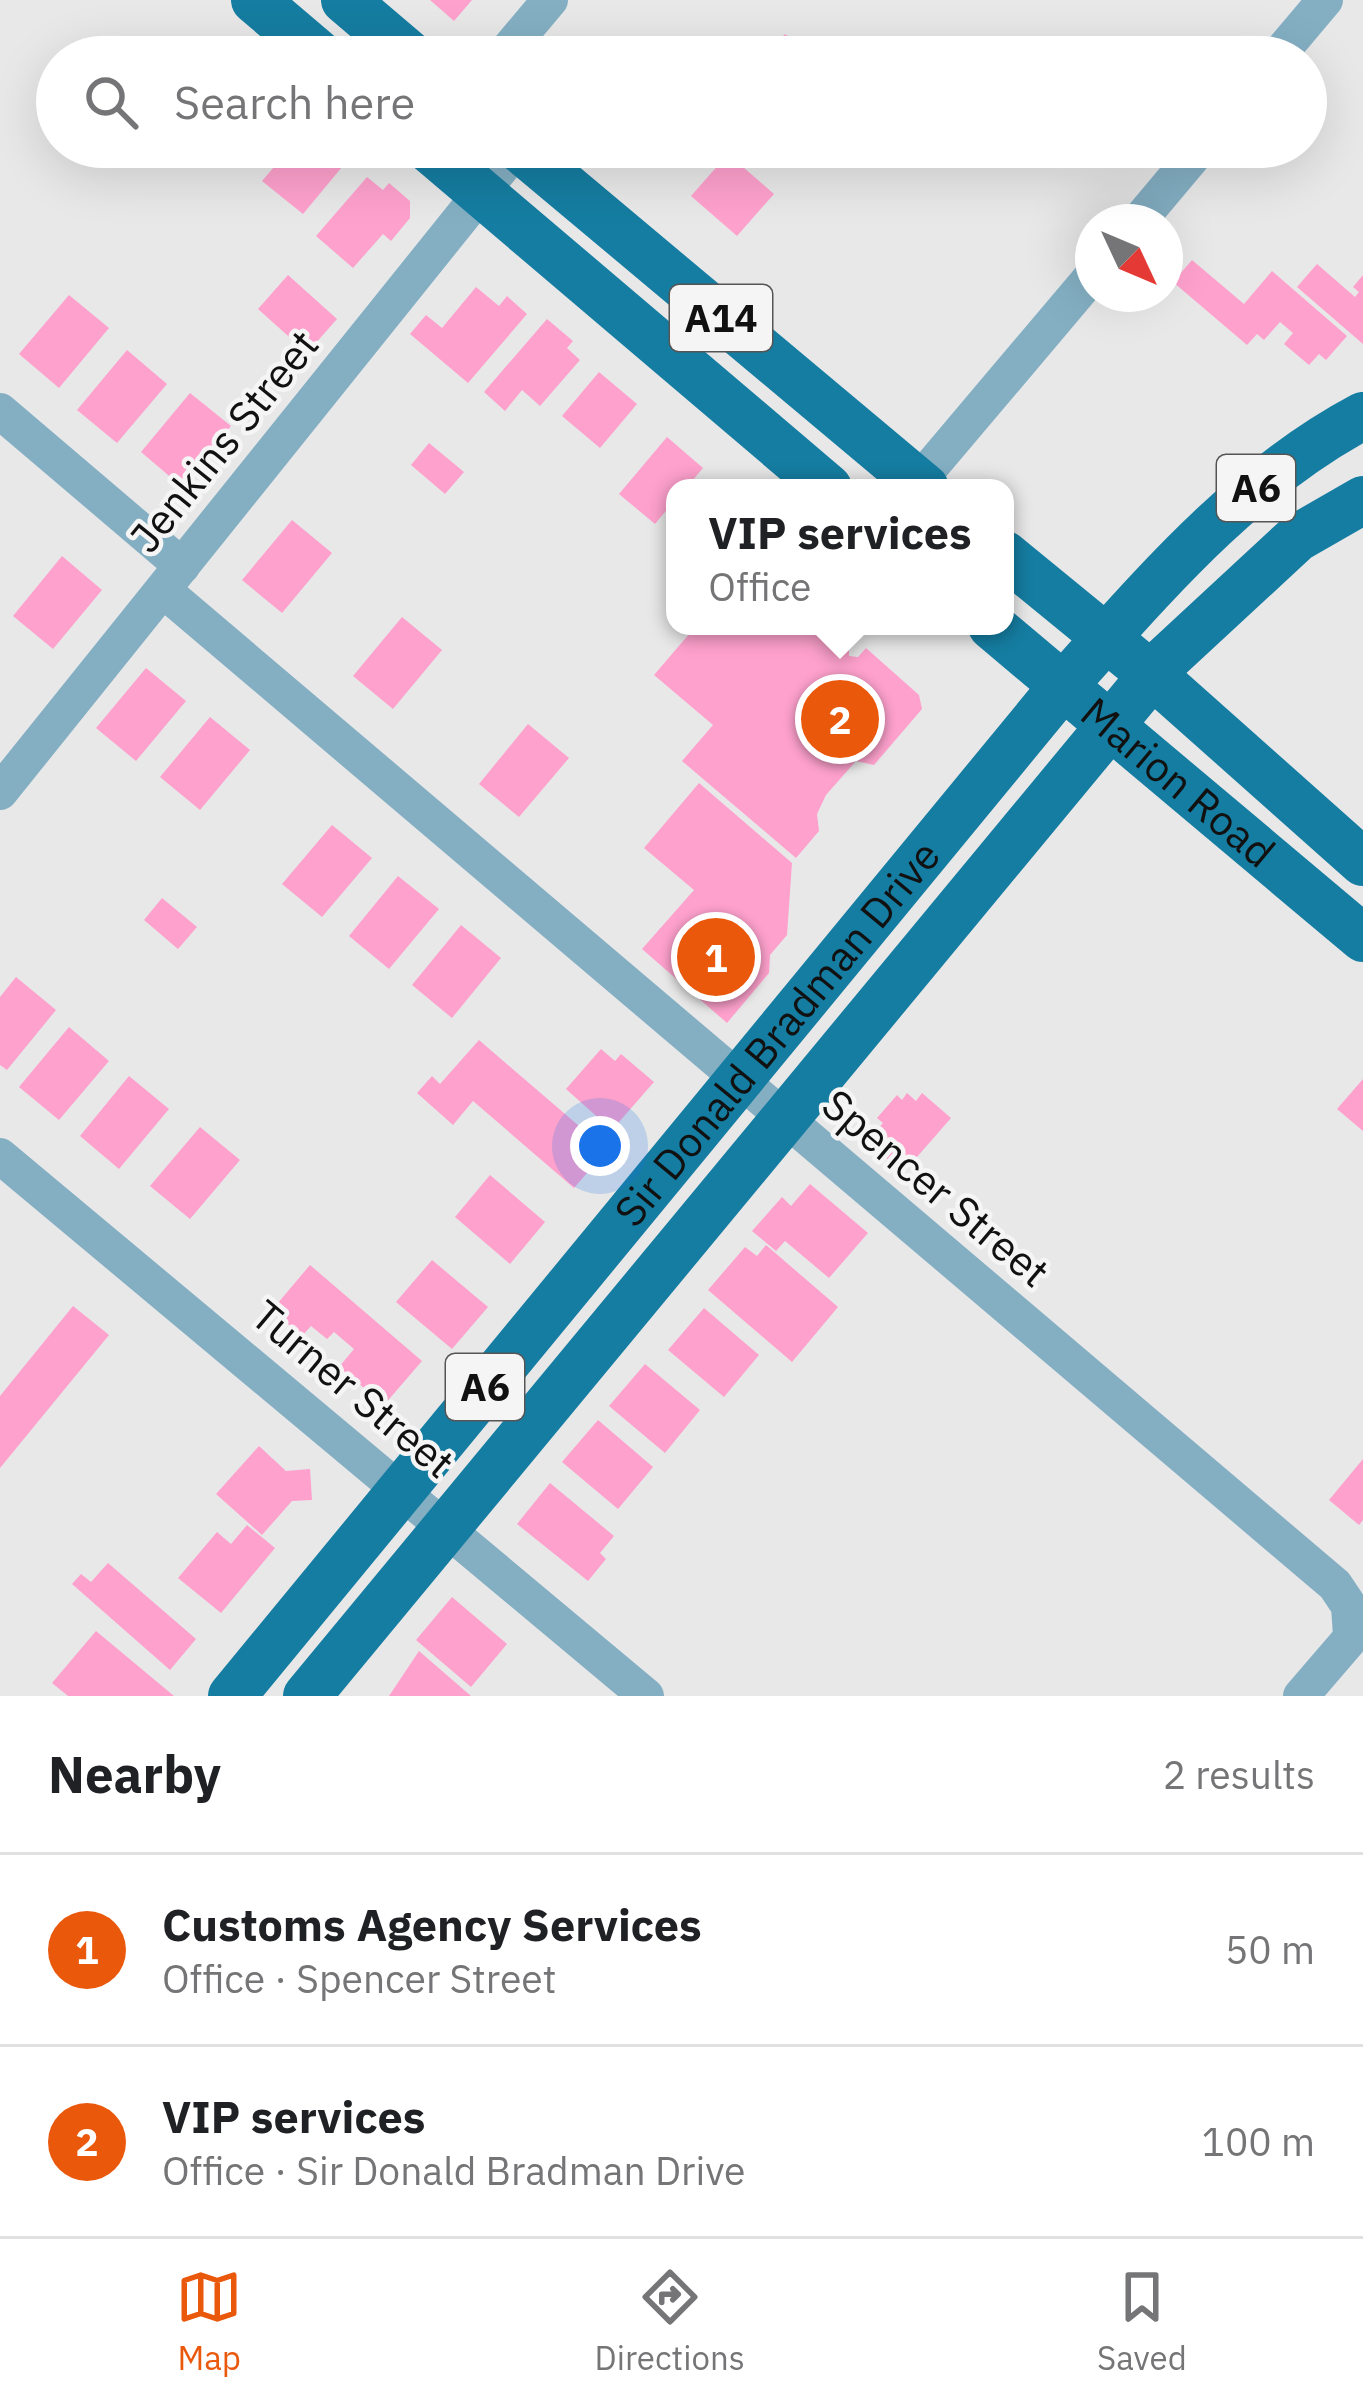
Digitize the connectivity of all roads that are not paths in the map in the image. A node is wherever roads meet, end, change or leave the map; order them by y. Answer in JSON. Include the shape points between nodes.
{"nodes":[{"id":1,"x":255,"y":0,"type":"edge"},
{"id":2,"x":345,"y":0,"type":"edge"},
{"id":3,"x":550,"y":0,"type":"edge"},
{"id":4,"x":1325,"y":0,"type":"edge"},
{"id":5,"x":297,"y":36,"type":"edge"},
{"id":6,"x":387,"y":36,"type":"edge"},
{"id":7,"x":520,"y":36,"type":"edge"},
{"id":8,"x":1295,"y":36,"type":"edge"},
{"id":9,"x":452,"y":168,"type":"edge"},
{"id":10,"x":501,"y":168,"type":"edge"},
{"id":11,"x":543,"y":168,"type":"edge"},
{"id":12,"x":1183,"y":168,"type":"edge"},
{"id":13,"x":481,"y":193,"type":"junction"},
{"id":14,"x":1153,"y":204,"type":"edge"},
{"id":15,"x":1075,"y":297,"type":"edge"},
{"id":16,"x":0,"y":412,"type":"edge"},
{"id":17,"x":1363,"y":416,"type":"edge"},
{"id":18,"x":817,"y":479,"type":"edge"},
{"id":19,"x":915,"y":479,"type":"edge"},
{"id":20,"x":927,"y":479,"type":"edge"},
{"id":21,"x":1363,"y":500,"type":"edge"},
{"id":22,"x":1297,"y":538,"type":"junction"},
{"id":23,"x":1022,"y":569,"type":"edge"},
{"id":24,"x":1161,"y":576,"type":"junction"},
{"id":25,"x":172,"y":578,"type":"junction"},
{"id":26,"x":994,"y":635,"type":"edge"},
{"id":27,"x":1001,"y":635,"type":"edge"},
{"id":28,"x":1106,"y":638,"type":"junction"},
{"id":29,"x":1152,"y":675,"type":"junction"},
{"id":30,"x":1063,"y":686,"type":"junction"},
{"id":31,"x":1204,"y":721,"type":"junction"},
{"id":32,"x":1109,"y":725,"type":"junction"},
{"id":33,"x":0,"y":792,"type":"edge"},
{"id":34,"x":950,"y":821,"type":"junction"},
{"id":35,"x":1363,"y":862,"type":"edge"},
{"id":36,"x":1363,"y":938,"type":"edge"},
{"id":37,"x":739,"y":1078,"type":"junction"},
{"id":38,"x":787,"y":1120,"type":"junction"},
{"id":39,"x":0,"y":1156,"type":"edge"},
{"id":40,"x":402,"y":1488,"type":"junction"},
{"id":41,"x":446,"y":1525,"type":"junction"},
{"id":42,"x":1357,"y":1630,"type":"edge"},
{"id":43,"x":232,"y":1696,"type":"edge"},
{"id":44,"x":307,"y":1696,"type":"edge"},
{"id":45,"x":646,"y":1696,"type":"edge"},
{"id":46,"x":1301,"y":1696,"type":"edge"}],
"edges":[{"from":1,"to":5,"type":"main road"},
{"from":2,"to":6,"type":"main road"},
{"from":3,"to":7,"type":"street"},
{"from":4,"to":8,"type":"street"},
{"from":9,"to":13,"type":"main road","number":"A14"},
{"from":10,"to":13,"type":"street","name":"Jenkins Street"},
{"from":11,"to":19,"type":"main road","number":"A14"},
{"from":12,"to":14,"type":"street"},
{"from":13,"to":18,"type":"main road","number":"A14"},
{"from":13,"to":25,"type":"street","name":"Jenkins Street"},
{"from":15,"to":20,"type":"street"},
{"from":16,"to":25,"type":"street","name":"Spencer Street"},
{"from":17,"to":24,"type":"main road","name":"Sir Donald Bradman Drive","number":"A6","via":[[1247,495]]},
{"from":21,"to":22,"type":"main road","name":"Sir Donald Bradman Drive","number":"A6"},
{"from":22,"to":29,"type":"main road","name":"Sir Donald Bradman Drive","number":"A6"},
{"from":22,"to":31,"type":"main road","via":[[1203,652],[1196,691]]},
{"from":23,"to":24,"type":"main road","via":[[1088,590]]},
{"from":23,"to":28,"type":"main road","name":"Marion Road"},
{"from":24,"to":28,"type":"main road","name":"Sir Donald Bradman Drive","number":"A6"},
{"from":25,"to":33,"type":"street","name":"Jenkins Street"},
{"from":25,"to":37,"type":"street","name":"Spencer Street"},
{"from":26,"to":34,"type":"main road","via":[[1010,696],[1001,734]]},
{"from":27,"to":30,"type":"main road","name":"Marion Road"},
{"from":28,"to":29,"type":"main road","name":"Marion Road"},
{"from":28,"to":30,"type":"main road","name":"Sir Donald Bradman Drive","number":"A6"},
{"from":29,"to":31,"type":"main road","name":"Marion Road"},
{"from":29,"to":32,"type":"main road","name":"Sir Donald Bradman Drive","number":"A6"},
{"from":30,"to":32,"type":"main road","name":"Marion Road"},
{"from":30,"to":34,"type":"main road","name":"Sir Donald Bradman Drive","number":"A6"},
{"from":31,"to":35,"type":"main road","name":"Marion Road"},
{"from":32,"to":36,"type":"main road","name":"Marion Road"},
{"from":32,"to":38,"type":"main road","name":"Sir Donald Bradman Drive","number":"A6"},
{"from":34,"to":37,"type":"main road","name":"Sir Donald Bradman Drive","number":"A6"},
{"from":37,"to":38,"type":"street","name":"Spencer Street"},
{"from":37,"to":40,"type":"main road","name":"Sir Donald Bradman Drive","number":"A6"},
{"from":38,"to":41,"type":"main road","name":"Sir Donald Bradman Drive","number":"A6"},
{"from":38,"to":42,"type":"street","name":"Spencer Street","via":[[1335,1585]]},
{"from":39,"to":40,"type":"street","name":"Turner Street"},
{"from":40,"to":41,"type":"street","name":"Turner Street"},
{"from":40,"to":43,"type":"main road","name":"Sir Donald Bradman Drive","number":"A6"},
{"from":41,"to":44,"type":"main road","name":"Sir Donald Bradman Drive","number":"A6"},
{"from":41,"to":45,"type":"street","name":"Turner Street"},
{"from":42,"to":46,"type":"street"}]}
